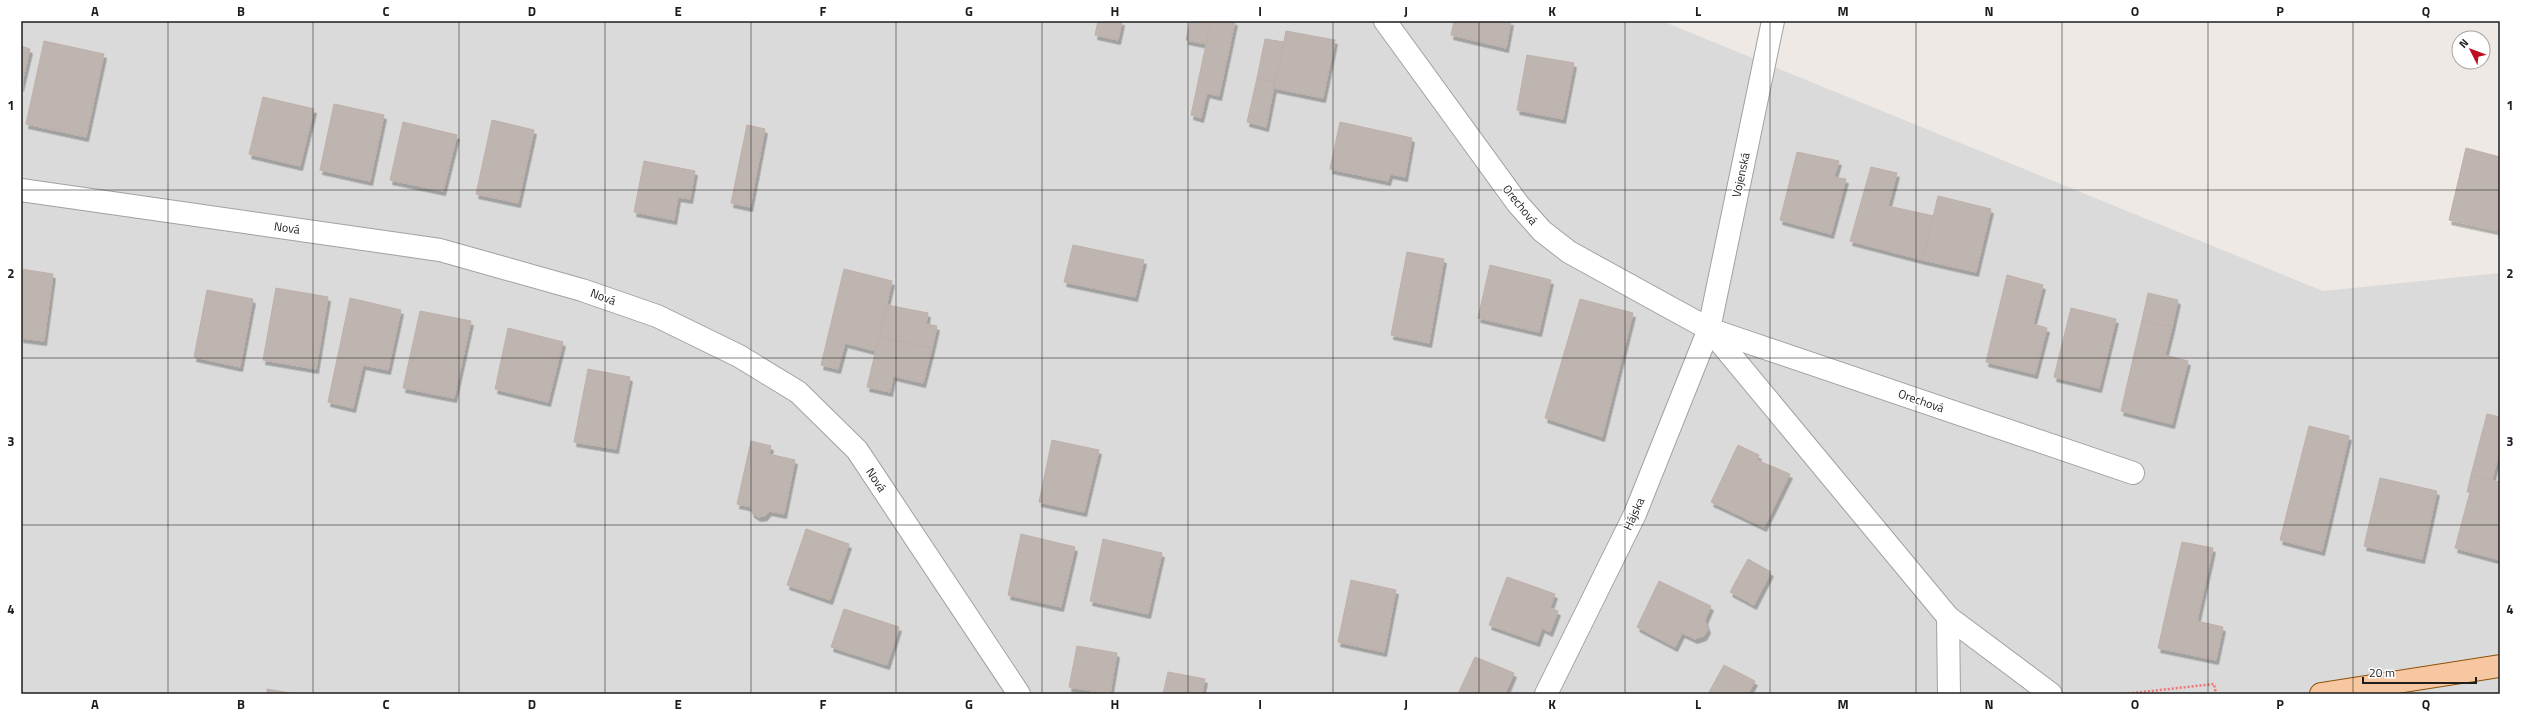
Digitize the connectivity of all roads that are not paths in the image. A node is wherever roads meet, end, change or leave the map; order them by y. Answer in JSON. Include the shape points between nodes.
{"nodes":[{"id":1,"x":1385,"y":21,"type":"edge"},
{"id":2,"x":1773,"y":21,"type":"edge"},
{"id":3,"x":21,"y":190,"type":"edge"},
{"id":4,"x":1709,"y":329,"type":"junction"},
{"id":5,"x":2133,"y":473,"type":"dead end"},
{"id":6,"x":1948,"y":617,"type":"junction"},
{"id":7,"x":2500,"y":666,"type":"edge"},
{"id":8,"x":1019,"y":694,"type":"edge"},
{"id":9,"x":1546,"y":694,"type":"edge"},
{"id":10,"x":1949,"y":694,"type":"edge"},
{"id":11,"x":2051,"y":694,"type":"edge"},
{"id":12,"x":2321,"y":694,"type":"edge"}],
"edges":[{"from":1,"to":4,"type":"street","name":"Orechová","via":[[1504,186],[1542,232],[1569,252]]},
{"from":2,"to":4,"type":"street","name":"Vojenská"},
{"from":3,"to":8,"type":"street","name":"Nová","via":[[440,250],[597,295],[657,316],[739,356],[798,392],[857,450]]},
{"from":4,"to":5,"type":"street","name":"Orechová"},
{"from":4,"to":6,"type":"street","name":"Orechová"},
{"from":4,"to":9,"type":"street","name":"Hájska","via":[[1635,514]]},
{"from":6,"to":10,"type":"street"},
{"from":6,"to":11,"type":"street","name":"Orechová"},
{"from":7,"to":12,"type":"main road"}]}
